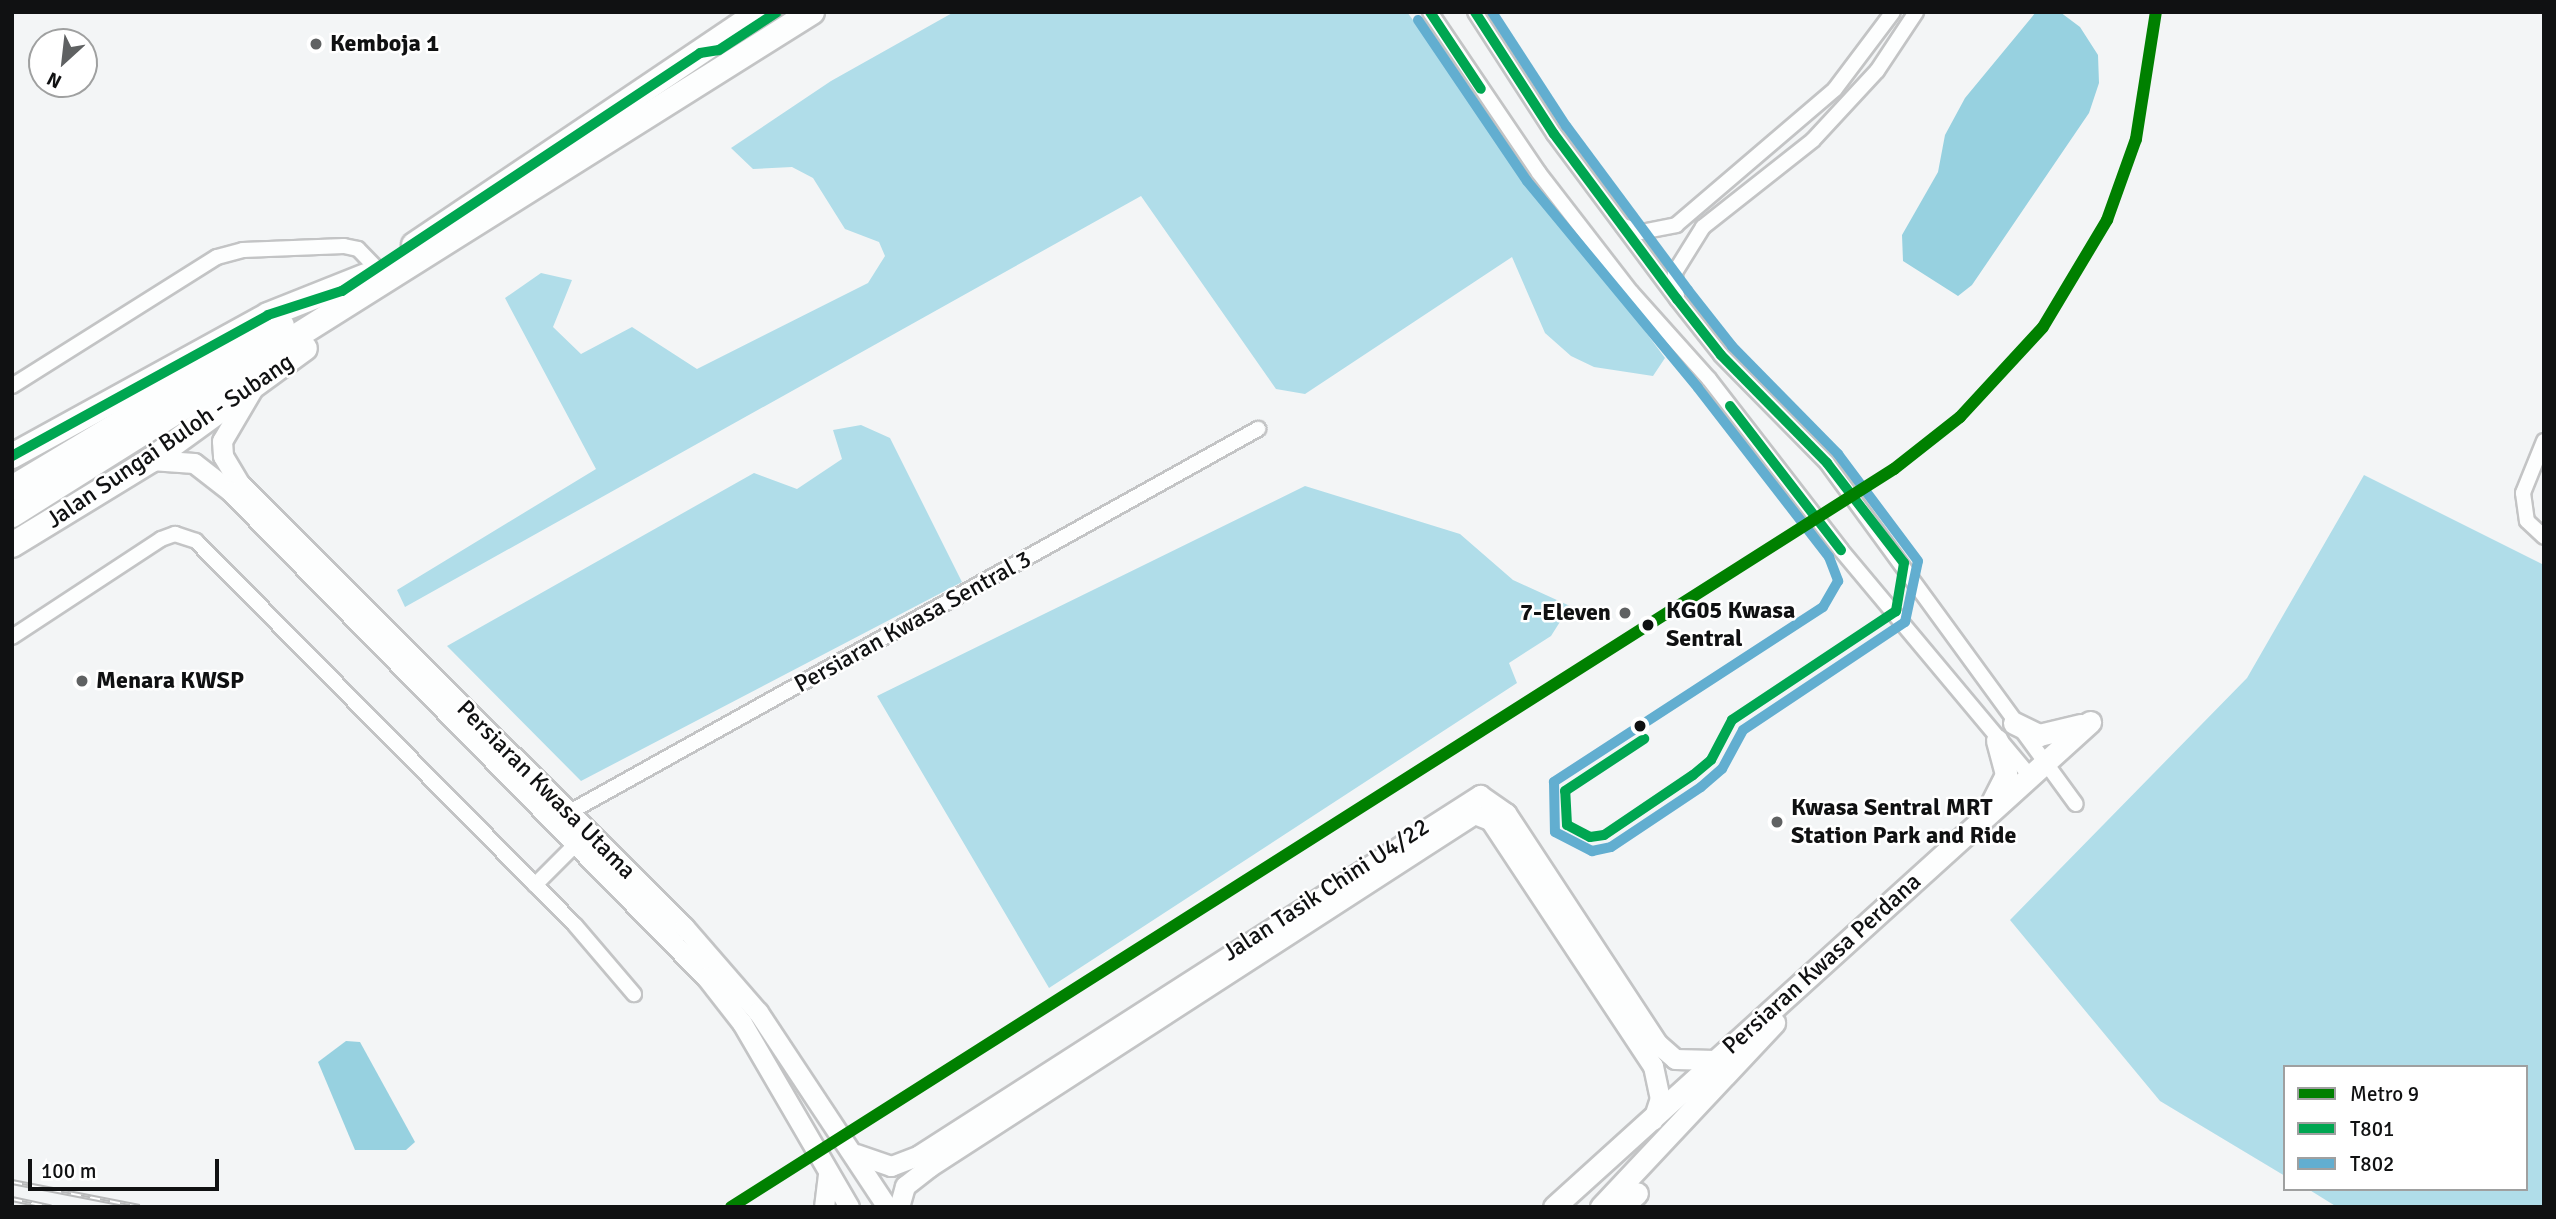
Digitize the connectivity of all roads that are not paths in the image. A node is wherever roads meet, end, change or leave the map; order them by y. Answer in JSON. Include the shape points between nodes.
{"nodes":[{"id":1,"x":760,"y":12,"type":"edge"},
{"id":2,"x":777,"y":12,"type":"edge"},
{"id":3,"x":811,"y":12,"type":"edge"},
{"id":4,"x":1430,"y":12,"type":"edge"},
{"id":5,"x":1475,"y":12,"type":"edge"},
{"id":6,"x":1893,"y":12,"type":"edge"},
{"id":7,"x":1916,"y":12,"type":"edge"},
{"id":8,"x":701,"y":53,"type":"junction"},
{"id":9,"x":1623,"y":226,"type":"junction"},
{"id":10,"x":377,"y":269,"type":"junction"},
{"id":11,"x":342,"y":291,"type":"junction"},
{"id":12,"x":1677,"y":299,"type":"junction"},
{"id":13,"x":317,"y":326,"type":"junction"},
{"id":14,"x":253,"y":354,"type":"junction"},
{"id":15,"x":12,"y":386,"type":"edge"},
{"id":16,"x":252,"y":389,"type":"junction"},
{"id":17,"x":1258,"y":429,"type":"dead end"},
{"id":18,"x":2544,"y":441,"type":"edge"},
{"id":19,"x":12,"y":456,"type":"edge"},
{"id":20,"x":151,"y":460,"type":"junction"},
{"id":21,"x":12,"y":488,"type":"edge"},
{"id":22,"x":12,"y":515,"type":"edge"},
{"id":23,"x":2544,"y":537,"type":"edge"},
{"id":24,"x":12,"y":545,"type":"edge"},
{"id":25,"x":12,"y":637,"type":"edge"},
{"id":26,"x":2014,"y":723,"type":"junction"},
{"id":27,"x":1997,"y":740,"type":"junction"},
{"id":28,"x":2038,"y":770,"type":"junction"},
{"id":29,"x":1477,"y":804,"type":"junction"},
{"id":30,"x":2076,"y":804,"type":"dead end"},
{"id":31,"x":568,"y":813,"type":"junction"},
{"id":32,"x":1966,"y":835,"type":"junction"},
{"id":33,"x":580,"y":840,"type":"junction"},
{"id":34,"x":535,"y":885,"type":"junction"},
{"id":35,"x":1833,"y":956,"type":"junction"},
{"id":36,"x":634,"y":994,"type":"dead end"},
{"id":37,"x":1715,"y":1060,"type":"junction"},
{"id":38,"x":1653,"y":1120,"type":"junction"},
{"id":39,"x":856,"y":1154,"type":"junction"},
{"id":40,"x":828,"y":1173,"type":"junction"},
{"id":41,"x":824,"y":1207,"type":"edge"},
{"id":42,"x":849,"y":1207,"type":"edge"},
{"id":43,"x":887,"y":1207,"type":"edge"},
{"id":44,"x":899,"y":1207,"type":"edge"},
{"id":45,"x":1554,"y":1207,"type":"edge"},
{"id":46,"x":1601,"y":1207,"type":"edge"}],
"edges":[{"from":1,"to":8,"type":"highway","name":"Jalan Sungai Buloh - Subang"},
{"from":2,"to":8,"type":"highway","via":[[719,50]]},
{"from":3,"to":13,"type":"highway","name":"Jalan Sungai Buloh - Subang"},
{"from":4,"to":27,"type":"street","via":[[1539,173],[1631,292],[1709,379]]},
{"from":5,"to":9,"type":"street"},
{"from":6,"to":9,"type":"street","via":[[1835,89],[1675,225],[1641,232]]},
{"from":7,"to":12,"type":"street","via":[[1877,71],[1814,140],[1703,227],[1675,272]]},
{"from":8,"to":10,"type":"highway","name":"Jalan Sungai Buloh - Subang"},
{"from":9,"to":12,"type":"street"},
{"from":10,"to":11,"type":"highway","name":"Jalan Sungai Buloh - Subang"},
{"from":10,"to":15,"type":"street","via":[[358,249],[344,246],[243,250],[217,257]]},
{"from":11,"to":14,"type":"highway","name":"Jalan Sungai Buloh - Subang"},
{"from":11,"to":19,"type":"highway","name":"Jalan Sungai Buloh - Subang","via":[[268,315]]},
{"from":12,"to":26,"type":"street","via":[[1721,355],[1827,463]]},
{"from":13,"to":14,"type":"highway","name":"Jalan Sungai Buloh - Subang"},
{"from":13,"to":16,"type":"highway","name":"Jalan Sungai Buloh - Subang","via":[[302,353]]},
{"from":14,"to":21,"type":"highway","name":"Jalan Sungai Buloh - Subang"},
{"from":14,"to":22,"type":"highway","name":"Jalan Sungai Buloh - Subang"},
{"from":16,"to":20,"type":"highway","name":"Jalan Sungai Buloh - Subang"},
{"from":16,"to":31,"type":"street","name":"Persiaran Kwasa Utama","via":[[224,432],[229,470]]},
{"from":17,"to":31,"type":"street","name":"Persiaran Kwasa Sentral 3"},
{"from":18,"to":23,"type":"street","via":[[2523,493],[2527,521]]},
{"from":20,"to":24,"type":"highway","name":"Jalan Sungai Buloh - Subang"},
{"from":20,"to":33,"type":"street","name":"Persiaran Kwasa Utama","via":[[194,463],[230,491]]},
{"from":25,"to":34,"type":"street","via":[[161,538],[187,535]]},
{"from":26,"to":28,"type":"street"},
{"from":26,"to":28,"type":"main road","name":"Persiaran Kwasa Perdana","via":[[2039,735],[2090,722]]},
{"from":27,"to":28,"type":"street"},
{"from":27,"to":32,"type":"main road","via":[[2006,774],[2000,795]]},
{"from":28,"to":30,"type":"street"},
{"from":28,"to":32,"type":"main road","name":"Persiaran Kwasa Perdana"},
{"from":29,"to":37,"type":"street","via":[[1506,813],[1658,1044],[1675,1059]]},
{"from":29,"to":38,"type":"street","via":[[1653,1066],[1660,1098]]},
{"from":29,"to":39,"type":"street","name":"Jalan Tasik Chini U4/22","via":[[919,1155],[891,1166]]},
{"from":29,"to":44,"type":"street","name":"Jalan Tasik Chini U4/22","via":[[929,1167],[905,1186]]},
{"from":31,"to":33,"type":"street","name":"Persiaran Kwasa Utama"},
{"from":32,"to":35,"type":"main road","name":"Persiaran Kwasa Perdana"},
{"from":33,"to":34,"type":"street"},
{"from":33,"to":39,"type":"street","name":"Persiaran Kwasa Utama","via":[[758,1012]]},
{"from":33,"to":40,"type":"street","name":"Persiaran Kwasa Utama","via":[[742,1023]]},
{"from":34,"to":36,"type":"street"},
{"from":35,"to":37,"type":"main road","name":"Persiaran Kwasa Perdana"},
{"from":35,"to":46,"type":"main road"},
{"from":37,"to":38,"type":"main road","name":"Persiaran Kwasa Perdana"},
{"from":38,"to":45,"type":"main road","name":"Persiaran Kwasa Perdana"},
{"from":39,"to":43,"type":"street","name":"Persiaran Kwasa Utama"},
{"from":40,"to":41,"type":"street"},
{"from":40,"to":42,"type":"street","name":"Persiaran Kwasa Utama"}]}
